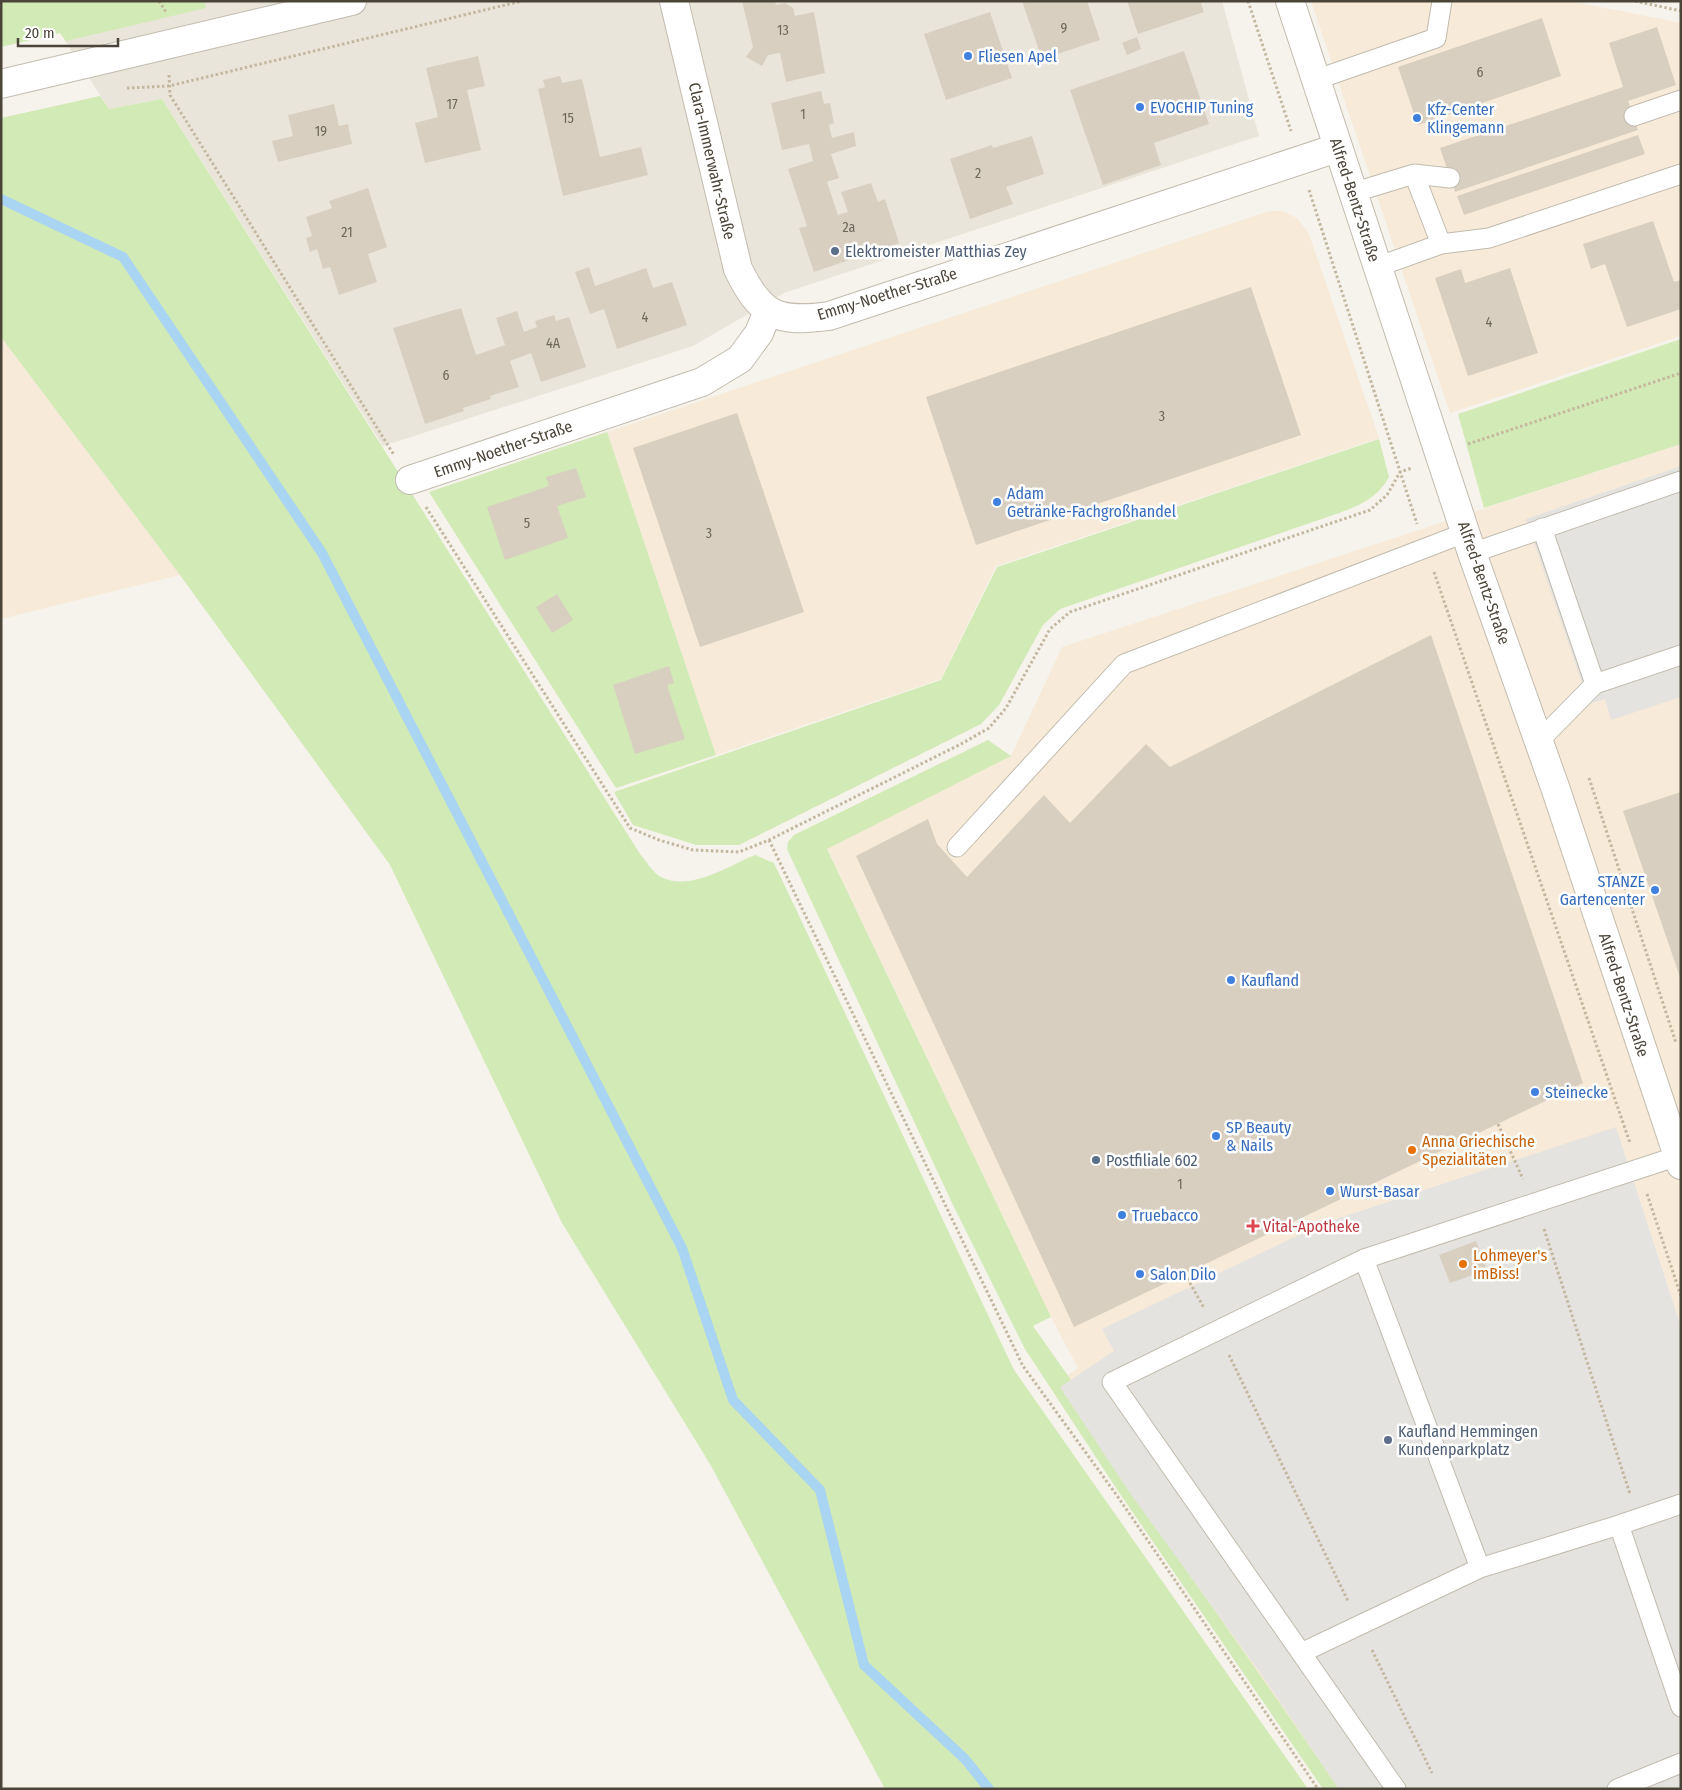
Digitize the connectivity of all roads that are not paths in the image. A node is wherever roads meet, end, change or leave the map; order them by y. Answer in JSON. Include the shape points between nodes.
{"nodes":[{"id":1,"x":352,"y":1,"type":"edge"},
{"id":2,"x":674,"y":1,"type":"edge"},
{"id":3,"x":1290,"y":1,"type":"edge"},
{"id":4,"x":1442,"y":1,"type":"edge"},
{"id":5,"x":1315,"y":80,"type":"junction"},
{"id":6,"x":1,"y":84,"type":"edge"},
{"id":7,"x":1681,"y":100,"type":"edge"},
{"id":8,"x":1634,"y":116,"type":"dead end"},
{"id":9,"x":1337,"y":148,"type":"junction"},
{"id":10,"x":1414,"y":174,"type":"junction"},
{"id":11,"x":1681,"y":174,"type":"edge"},
{"id":12,"x":1450,"y":178,"type":"dead end"},
{"id":13,"x":1352,"y":193,"type":"junction"},
{"id":14,"x":1440,"y":244,"type":"junction"},
{"id":15,"x":1377,"y":267,"type":"junction"},
{"id":16,"x":768,"y":311,"type":"junction"},
{"id":17,"x":410,"y":480,"type":"dead end"},
{"id":18,"x":1681,"y":481,"type":"edge"},
{"id":19,"x":1542,"y":528,"type":"junction"},
{"id":20,"x":1470,"y":542,"type":"junction"},
{"id":21,"x":1681,"y":655,"type":"edge"},
{"id":22,"x":1594,"y":684,"type":"junction"},
{"id":23,"x":1539,"y":741,"type":"junction"},
{"id":24,"x":957,"y":848,"type":"dead end"},
{"id":25,"x":1679,"y":1160,"type":"edge"},
{"id":26,"x":1364,"y":1259,"type":"junction"},
{"id":27,"x":1681,"y":1504,"type":"edge"},
{"id":28,"x":1619,"y":1525,"type":"junction"},
{"id":29,"x":1480,"y":1568,"type":"junction"},
{"id":30,"x":1302,"y":1652,"type":"junction"},
{"id":31,"x":1681,"y":1707,"type":"edge"},
{"id":32,"x":1681,"y":1763,"type":"edge"},
{"id":33,"x":1396,"y":1789,"type":"edge"},
{"id":34,"x":1618,"y":1789,"type":"edge"}],
"edges":[{"from":1,"to":6,"type":"street"},
{"from":2,"to":16,"type":"street","name":"Clara-Immerwahr-Straße","via":[[738,269],[751,296]]},
{"from":3,"to":5,"type":"street","name":"Alfred-Bentz-Straße"},
{"from":4,"to":5,"type":"lane","via":[[1436,38]]},
{"from":5,"to":9,"type":"street","name":"Alfred-Bentz-Straße"},
{"from":7,"to":8,"type":"lane"},
{"from":9,"to":13,"type":"street","name":"Alfred-Bentz-Straße"},
{"from":9,"to":16,"type":"street","name":"Emmy-Noether-Straße","via":[[829,316],[799,320]]},
{"from":10,"to":12,"type":"lane"},
{"from":10,"to":13,"type":"lane"},
{"from":10,"to":14,"type":"lane"},
{"from":11,"to":14,"type":"lane","via":[[1489,238]]},
{"from":13,"to":15,"type":"street","name":"Alfred-Bentz-Straße"},
{"from":14,"to":15,"type":"lane"},
{"from":15,"to":20,"type":"street","name":"Alfred-Bentz-Straße"},
{"from":16,"to":17,"type":"street","name":"Emmy-Noether-Straße","via":[[759,334],[740,359],[702,382]]},
{"from":18,"to":19,"type":"lane"},
{"from":19,"to":20,"type":"lane"},
{"from":19,"to":22,"type":"lane"},
{"from":20,"to":23,"type":"street","name":"Alfred-Bentz-Straße"},
{"from":20,"to":24,"type":"lane","via":[[1425,547],[1124,664]]},
{"from":21,"to":22,"type":"lane"},
{"from":22,"to":23,"type":"lane"},
{"from":23,"to":25,"type":"street","name":"Alfred-Bentz-Straße"},
{"from":25,"to":26,"type":"lane","via":[[1638,1169]]},
{"from":26,"to":29,"type":"lane"},
{"from":26,"to":30,"type":"lane","via":[[1112,1382]]},
{"from":27,"to":28,"type":"lane"},
{"from":28,"to":29,"type":"lane"},
{"from":28,"to":31,"type":"lane"},
{"from":29,"to":30,"type":"lane"},
{"from":30,"to":33,"type":"lane"},
{"from":32,"to":34,"type":"lane"}]}
